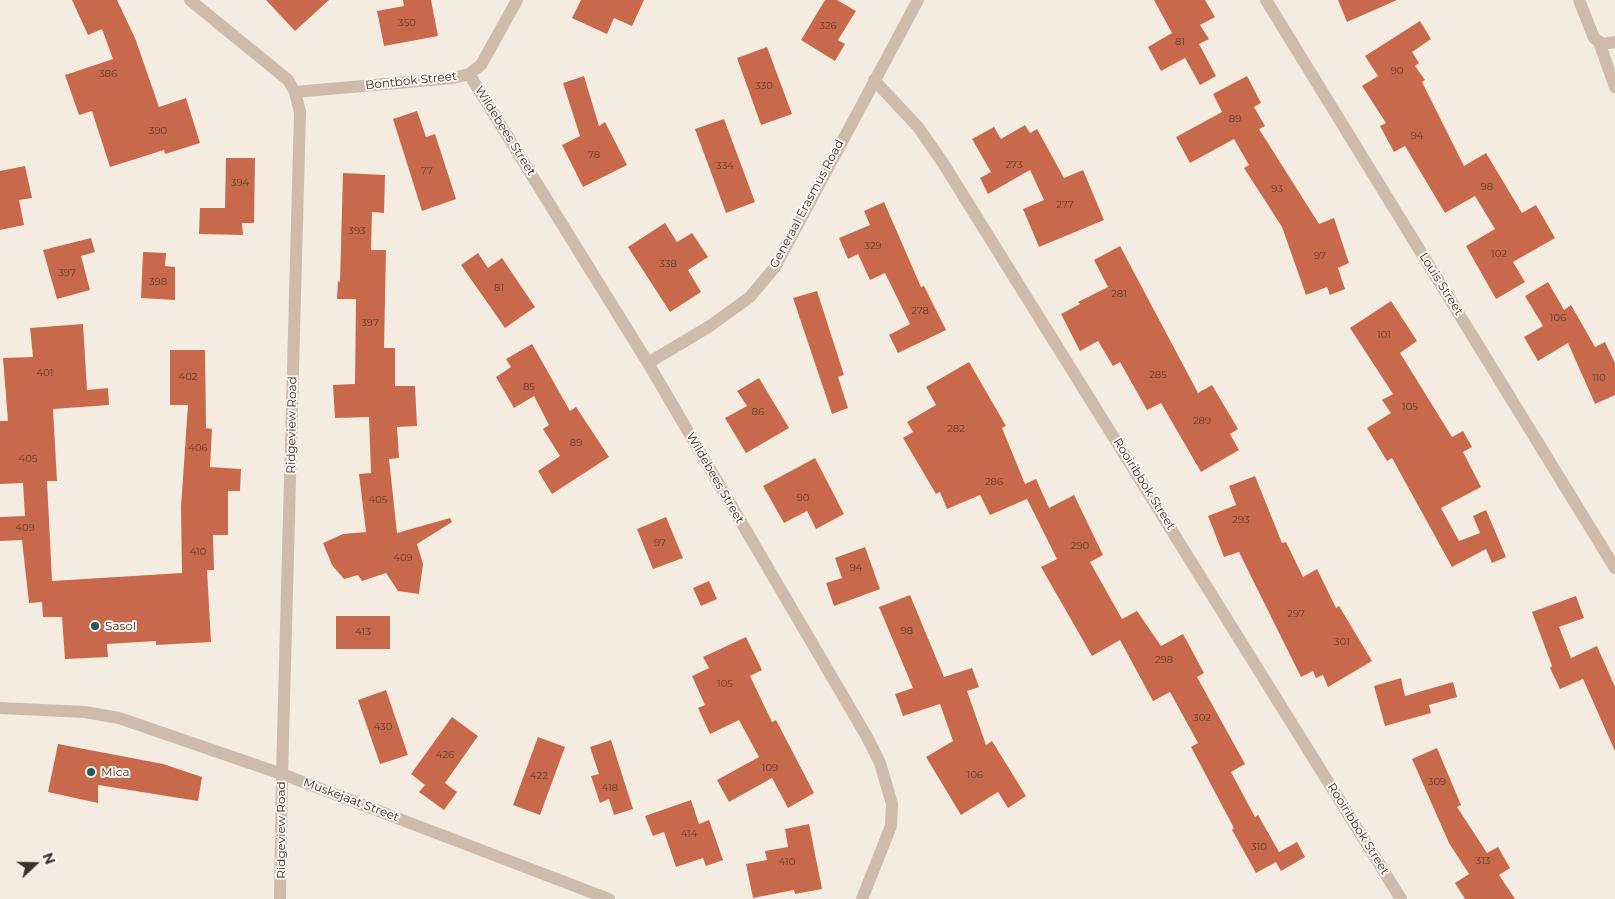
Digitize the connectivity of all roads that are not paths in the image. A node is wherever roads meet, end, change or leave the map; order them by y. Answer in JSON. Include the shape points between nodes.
{"nodes":[{"id":1,"x":190,"y":0,"type":"edge"},
{"id":2,"x":517,"y":0,"type":"edge"},
{"id":3,"x":918,"y":0,"type":"edge"},
{"id":4,"x":1266,"y":0,"type":"edge"},
{"id":5,"x":1579,"y":0,"type":"edge"},
{"id":6,"x":1599,"y":42,"type":"junction"},
{"id":7,"x":1615,"y":42,"type":"edge"},
{"id":8,"x":469,"y":74,"type":"junction"},
{"id":9,"x":874,"y":80,"type":"junction"},
{"id":10,"x":1615,"y":86,"type":"edge"},
{"id":11,"x":294,"y":92,"type":"junction"},
{"id":12,"x":648,"y":363,"type":"junction"},
{"id":13,"x":1615,"y":568,"type":"edge"},
{"id":14,"x":0,"y":708,"type":"edge"},
{"id":15,"x":282,"y":774,"type":"junction"},
{"id":16,"x":280,"y":899,"type":"edge"},
{"id":17,"x":609,"y":899,"type":"edge"},
{"id":18,"x":862,"y":899,"type":"edge"},
{"id":19,"x":1401,"y":899,"type":"edge"}],
"edges":[{"from":1,"to":11,"type":"street","name":"Ridgeview Road","via":[[276,69],[288,80]]},
{"from":2,"to":8,"type":"street","name":"Bontbok Street","via":[[481,64]]},
{"from":3,"to":9,"type":"street","name":"Generaal Erasmus Road"},
{"from":4,"to":13,"type":"street","name":"Louis Street"},
{"from":5,"to":6,"type":"street","via":[[1594,38]]},
{"from":6,"to":7,"type":"street"},
{"from":6,"to":10,"type":"street"},
{"from":8,"to":11,"type":"street","name":"Bontbok Street"},
{"from":8,"to":12,"type":"street","name":"Wildebees Street"},
{"from":9,"to":12,"type":"street","name":"Generaal Erasmus Road","via":[[775,267],[750,297],[710,326]]},
{"from":9,"to":19,"type":"street","name":"Rooiribbok Street","via":[[918,127],[943,163]]},
{"from":11,"to":15,"type":"street","name":"Ridgeview Road","via":[[300,112]]},
{"from":12,"to":18,"type":"street","name":"Wildebees Street","via":[[880,763],[892,804],[891,826]]},
{"from":14,"to":15,"type":"street","name":"Muskejaat Street","via":[[84,712],[119,718]]},
{"from":15,"to":16,"type":"street","name":"Ridgeview Road"},
{"from":15,"to":17,"type":"street","name":"Muskejaat Street"}]}
